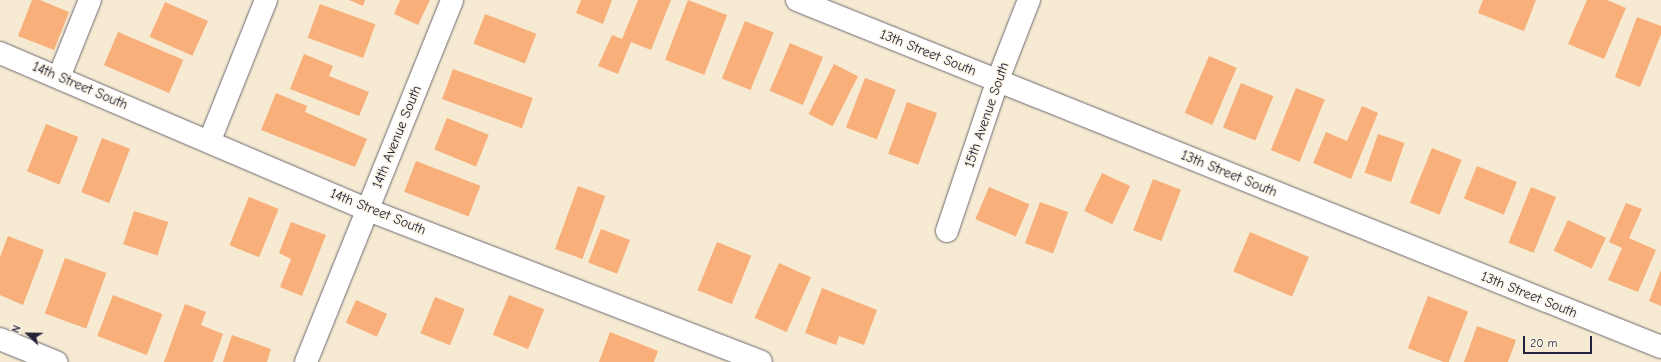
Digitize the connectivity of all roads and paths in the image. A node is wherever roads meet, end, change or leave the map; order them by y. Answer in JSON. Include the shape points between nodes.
{"nodes":[{"id":1,"x":90,"y":0,"type":"edge"},
{"id":2,"x":266,"y":0,"type":"edge"},
{"id":3,"x":452,"y":0,"type":"edge"},
{"id":4,"x":797,"y":0,"type":"edge"},
{"id":5,"x":1029,"y":0,"type":"edge"},
{"id":6,"x":0,"y":53,"type":"edge"},
{"id":7,"x":59,"y":77,"type":"junction"},
{"id":8,"x":997,"y":82,"type":"junction"},
{"id":9,"x":210,"y":140,"type":"junction"},
{"id":10,"x":368,"y":210,"type":"junction"},
{"id":11,"x":947,"y":231,"type":"dead end"},
{"id":12,"x":0,"y":339,"type":"edge"},
{"id":13,"x":1661,"y":347,"type":"edge"},
{"id":14,"x":56,"y":362,"type":"edge"},
{"id":15,"x":306,"y":362,"type":"edge"},
{"id":16,"x":761,"y":362,"type":"edge"}],
"edges":[{"from":1,"to":7,"type":"street"},
{"from":2,"to":9,"type":"street"},
{"from":3,"to":10,"type":"street","name":"14th Avenue South"},
{"from":4,"to":8,"type":"street","name":"13th Street South"},
{"from":5,"to":8,"type":"street","name":"15th Avenue South"},
{"from":6,"to":7,"type":"street","name":"14th Street South"},
{"from":7,"to":9,"type":"street","name":"14th Street South"},
{"from":8,"to":11,"type":"street","name":"15th Avenue South"},
{"from":8,"to":13,"type":"street","name":"13th Street South"},
{"from":9,"to":10,"type":"street","name":"14th Street South"},
{"from":10,"to":15,"type":"street","name":"14th Avenue South"},
{"from":10,"to":16,"type":"street","name":"14th Street South"},
{"from":12,"to":14,"type":"street"}]}
